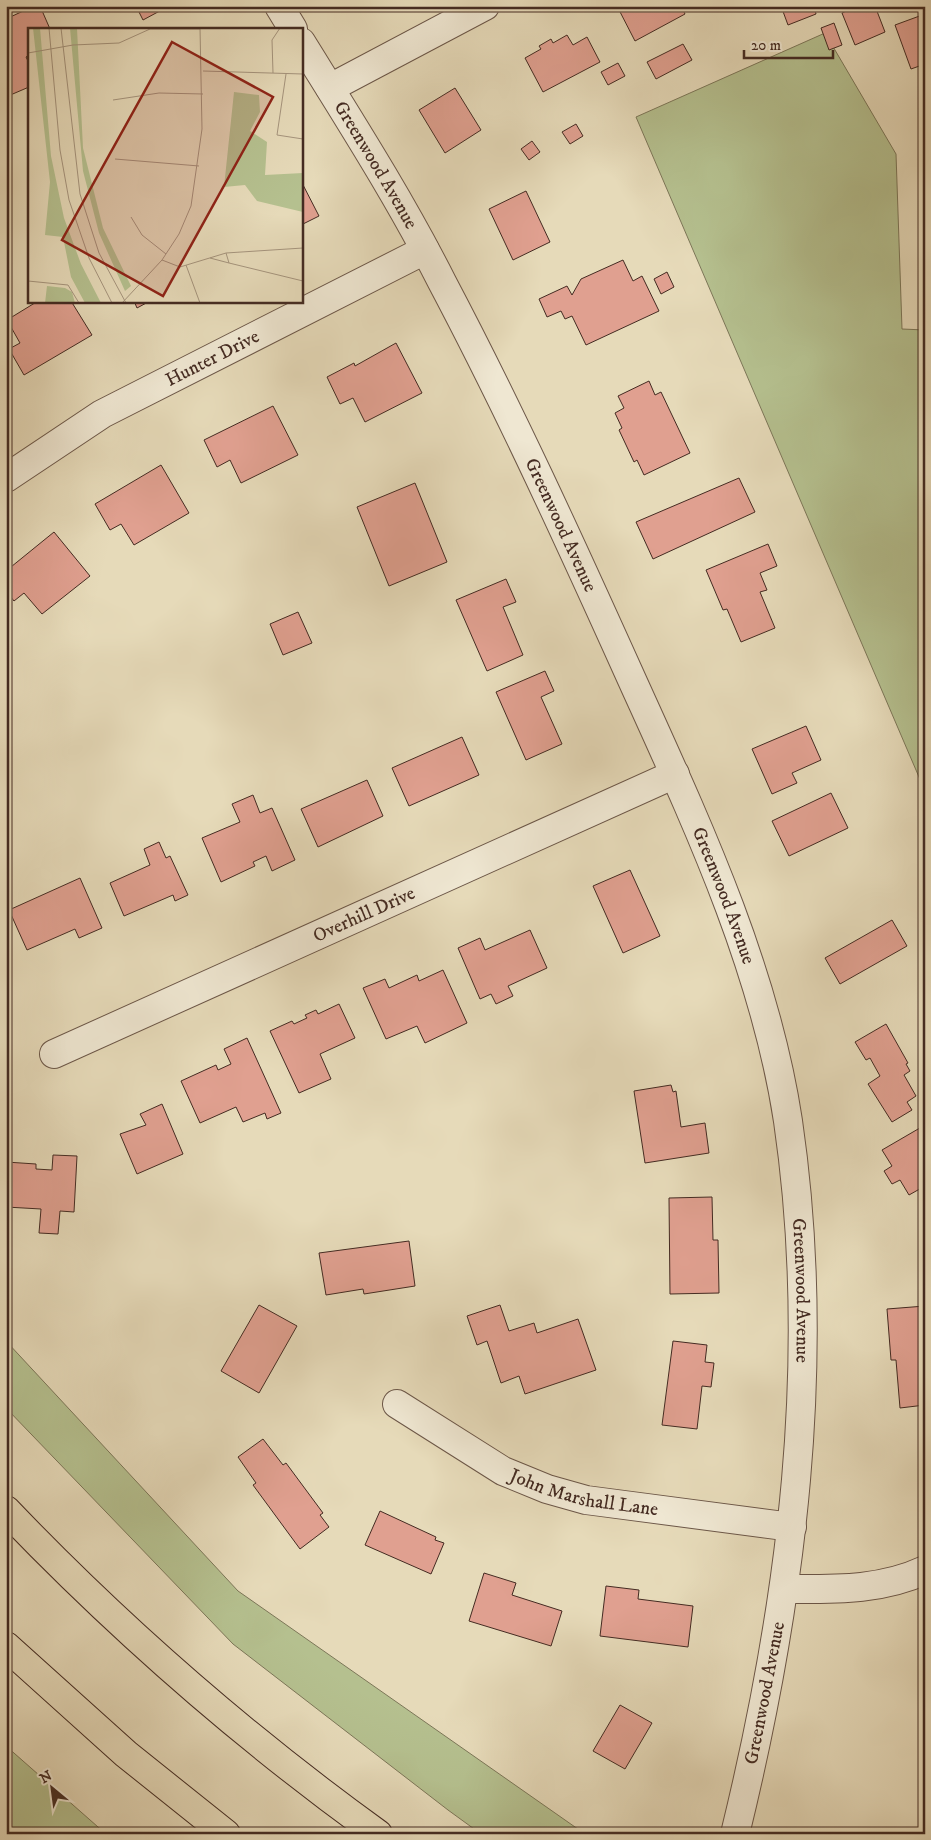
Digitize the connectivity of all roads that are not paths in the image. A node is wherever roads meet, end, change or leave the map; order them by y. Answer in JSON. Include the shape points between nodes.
{"nodes":[{"id":1,"x":279,"y":6,"type":"edge"},
{"id":2,"x":485,"y":6,"type":"edge"},
{"id":3,"x":292,"y":28,"type":"edge"},
{"id":4,"x":302,"y":44,"type":"edge"},
{"id":5,"x":330,"y":88,"type":"junction"},
{"id":6,"x":425,"y":250,"type":"junction"},
{"id":7,"x":6,"y":478,"type":"edge"},
{"id":8,"x":675,"y":774,"type":"junction"},
{"id":9,"x":54,"y":1054,"type":"dead end"},
{"id":10,"x":398,"y":1404,"type":"dead end"},
{"id":11,"x":6,"y":1510,"type":"edge"},
{"id":12,"x":792,"y":1526,"type":"junction"},
{"id":13,"x":925,"y":1570,"type":"edge"},
{"id":14,"x":784,"y":1589,"type":"junction"},
{"id":15,"x":6,"y":1646,"type":"edge"},
{"id":16,"x":226,"y":1834,"type":"edge"},
{"id":17,"x":378,"y":1834,"type":"edge"},
{"id":18,"x":735,"y":1834,"type":"edge"}],
"edges":[{"from":1,"to":3,"type":"street"},
{"from":2,"to":5,"type":"street"},
{"from":4,"to":5,"type":"street","name":"Greenwood Avenue"},
{"from":5,"to":6,"type":"street","name":"Greenwood Avenue"},
{"from":6,"to":7,"type":"street","name":"Hunter Drive","via":[[102,414]]},
{"from":6,"to":8,"type":"street","name":"Greenwood Avenue","via":[[553,505]]},
{"from":8,"to":9,"type":"street","name":"Overhill Drive"},
{"from":8,"to":12,"type":"street","name":"Greenwood Avenue","via":[[739,932],[769,1031],[787,1117],[798,1207],[804,1336],[802,1422]]},
{"from":10,"to":12,"type":"street","name":"John Marshall Lane","via":[[503,1471],[546,1489],[586,1500]]},
{"from":11,"to":17,"type":"highway","via":[[59,1566],[186,1682],[314,1788]]},
{"from":12,"to":14,"type":"street","name":"Greenwood Avenue"},
{"from":13,"to":14,"type":"street","via":[[875,1587]]},
{"from":14,"to":18,"type":"street","name":"Greenwood Avenue","via":[[759,1737]]},
{"from":15,"to":16,"type":"highway","via":[[126,1754]]}]}
